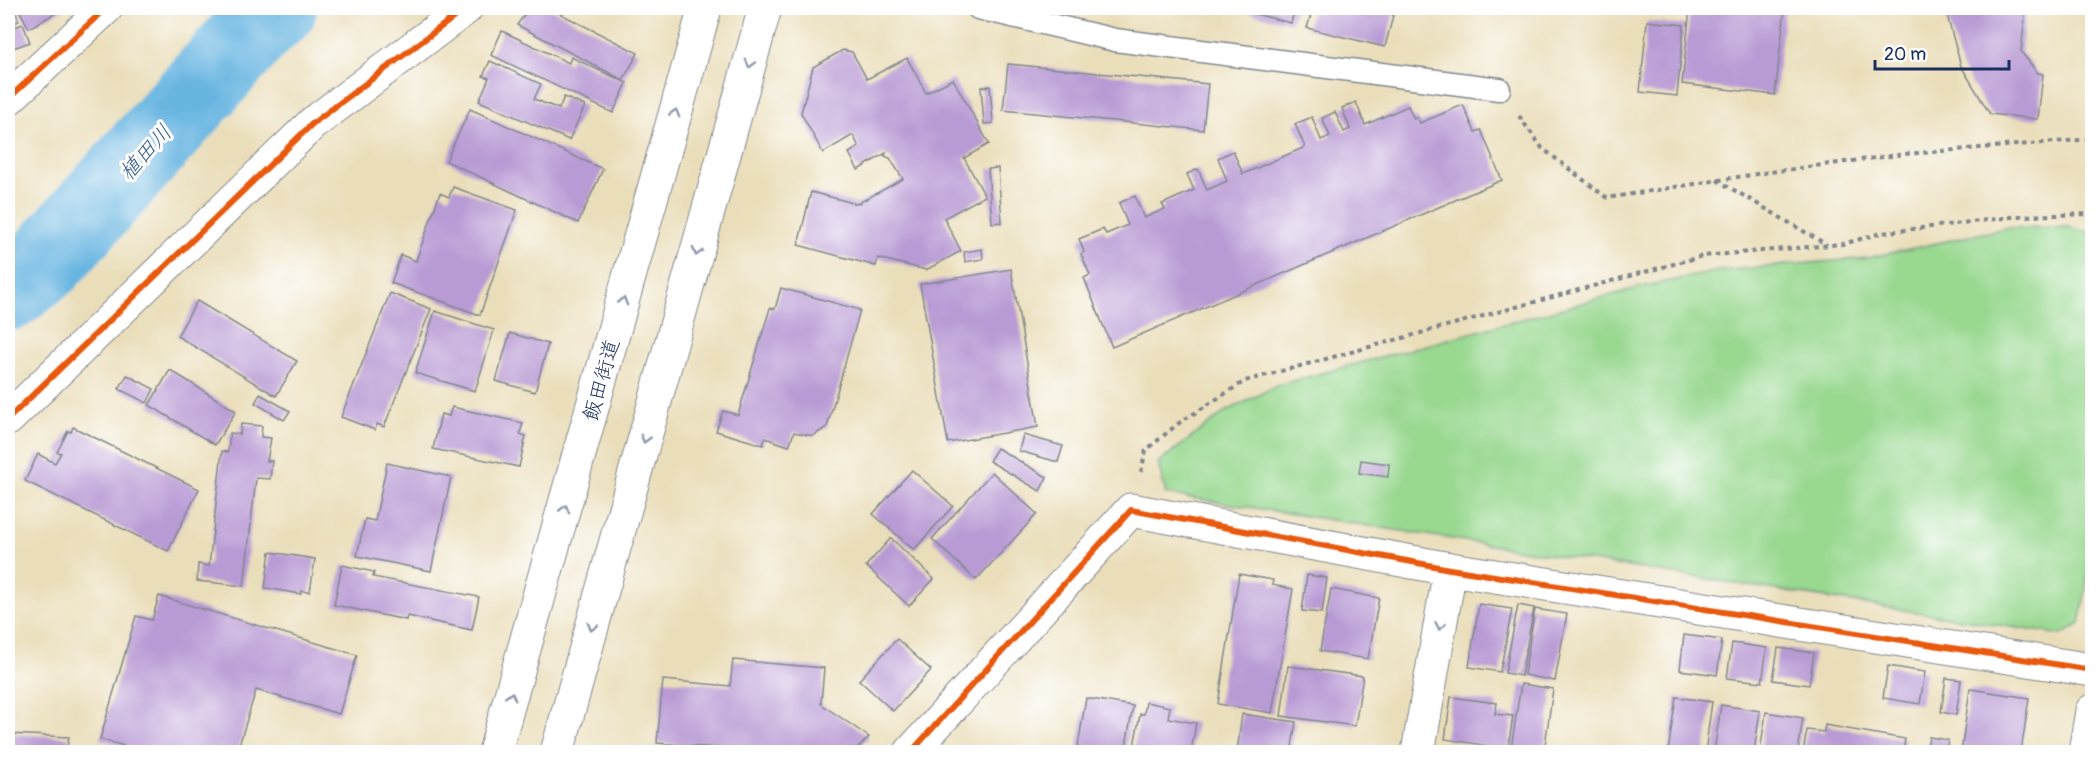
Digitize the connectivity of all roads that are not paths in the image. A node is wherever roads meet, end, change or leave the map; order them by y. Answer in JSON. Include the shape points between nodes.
{"nodes":[{"id":1,"x":106,"y":8,"type":"edge"},
{"id":2,"x":466,"y":8,"type":"edge"},
{"id":3,"x":705,"y":8,"type":"edge"},
{"id":4,"x":765,"y":8,"type":"edge"},
{"id":5,"x":978,"y":8,"type":"edge"},
{"id":6,"x":1499,"y":89,"type":"road end"},
{"id":7,"x":8,"y":99,"type":"edge"},
{"id":8,"x":8,"y":419,"type":"edge"},
{"id":9,"x":1450,"y":569,"type":"junction"},
{"id":10,"x":2092,"y":670,"type":"edge"},
{"id":11,"x":2092,"y":711,"type":"edge"},
{"id":12,"x":495,"y":753,"type":"edge"},
{"id":13,"x":557,"y":753,"type":"edge"},
{"id":14,"x":911,"y":753,"type":"edge"},
{"id":15,"x":1418,"y":753,"type":"edge"},
{"id":16,"x":2085,"y":753,"type":"edge"}],
"edges":[{"from":1,"to":7,"type":"main road"},
{"from":2,"to":8,"type":"main road","via":[[312,124]]},
{"from":12,"to":3,"type":"main road","name":"飯田街道","one_way":true},
{"from":4,"to":13,"type":"main road","one_way":true},
{"from":5,"to":6,"type":"lane","via":[[1115,40]]},
{"from":9,"to":10,"type":"main road"},
{"from":9,"to":14,"type":"main road","via":[[1131,510]]},
{"from":9,"to":15,"type":"main road","one_way":true},
{"from":11,"to":16,"type":"main road"}]}
